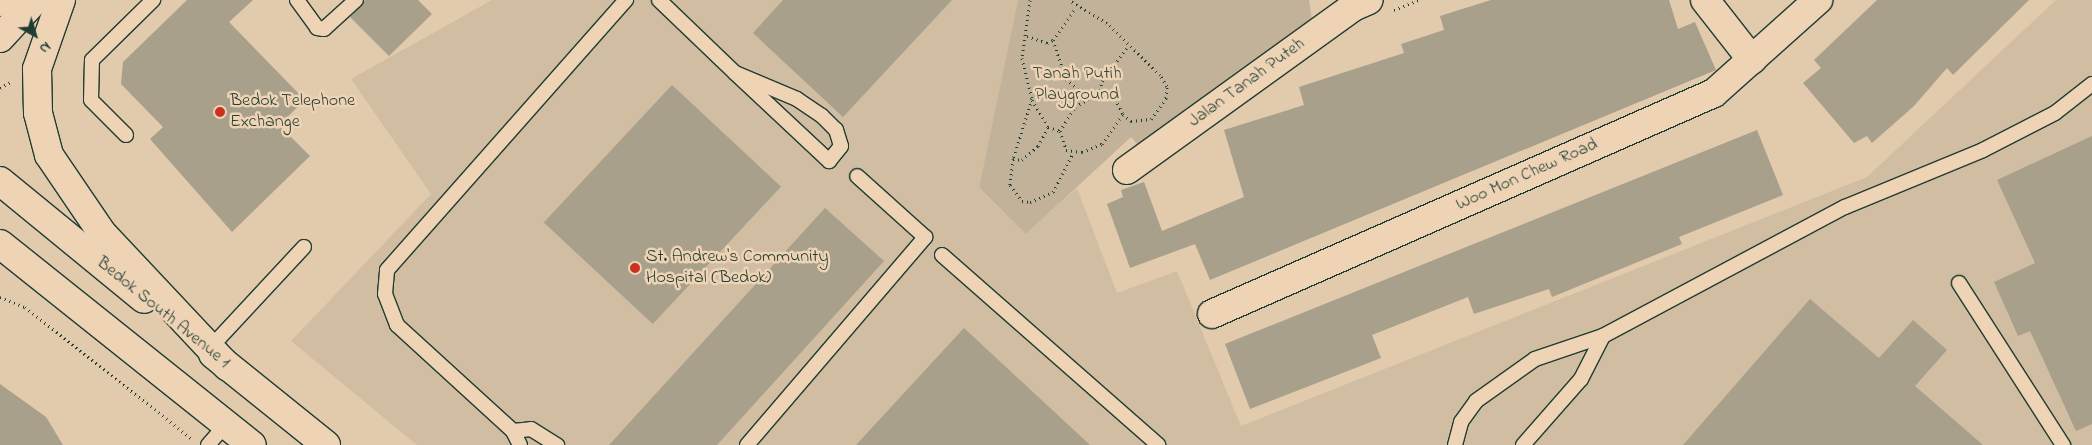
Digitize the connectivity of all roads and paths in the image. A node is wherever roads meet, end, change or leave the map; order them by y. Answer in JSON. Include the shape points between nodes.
{"nodes":[{"id":1,"x":35,"y":0,"type":"edge"},
{"id":2,"x":61,"y":0,"type":"edge"},
{"id":3,"x":153,"y":0,"type":"edge"},
{"id":4,"x":297,"y":0,"type":"edge"},
{"id":5,"x":356,"y":0,"type":"edge"},
{"id":6,"x":626,"y":0,"type":"edge"},
{"id":7,"x":660,"y":0,"type":"edge"},
{"id":8,"x":1030,"y":0,"type":"edge"},
{"id":9,"x":1069,"y":0,"type":"edge"},
{"id":10,"x":1369,"y":0,"type":"edge"},
{"id":11,"x":1705,"y":0,"type":"edge"},
{"id":12,"x":1818,"y":0,"type":"edge"},
{"id":13,"x":1075,"y":8,"type":"junction"},
{"id":14,"x":1027,"y":36,"type":"junction"},
{"id":15,"x":0,"y":38,"type":"edge"},
{"id":16,"x":1053,"y":40,"type":"junction"},
{"id":17,"x":1128,"y":46,"type":"junction"},
{"id":18,"x":1752,"y":60,"type":"junction"},
{"id":19,"x":735,"y":72,"type":"junction"},
{"id":20,"x":2092,"y":84,"type":"edge"},
{"id":21,"x":1097,"y":95,"type":"junction"},
{"id":22,"x":1032,"y":99,"type":"junction"},
{"id":23,"x":1123,"y":114,"type":"junction"},
{"id":24,"x":1048,"y":127,"type":"junction"},
{"id":25,"x":1060,"y":131,"type":"junction"},
{"id":26,"x":126,"y":135,"type":"dead end"},
{"id":27,"x":1073,"y":153,"type":"junction"},
{"id":28,"x":1013,"y":159,"type":"junction"},
{"id":29,"x":1127,"y":170,"type":"dead end"},
{"id":30,"x":857,"y":176,"type":"dead end"},
{"id":31,"x":0,"y":182,"type":"edge"},
{"id":32,"x":0,"y":244,"type":"edge"},
{"id":33,"x":304,"y":248,"type":"dead end"},
{"id":34,"x":942,"y":255,"type":"dead end"},
{"id":35,"x":0,"y":270,"type":"edge"},
{"id":36,"x":1959,"y":282,"type":"dead end"},
{"id":37,"x":55,"y":289,"type":"junction"},
{"id":38,"x":0,"y":297,"type":"edge"},
{"id":39,"x":1212,"y":314,"type":"dead end"},
{"id":40,"x":1603,"y":336,"type":"junction"},
{"id":41,"x":219,"y":357,"type":"junction"},
{"id":42,"x":226,"y":424,"type":"junction"},
{"id":43,"x":513,"y":431,"type":"junction"},
{"id":44,"x":199,"y":445,"type":"edge"},
{"id":45,"x":208,"y":445,"type":"edge"},
{"id":46,"x":252,"y":445,"type":"edge"},
{"id":47,"x":326,"y":445,"type":"edge"},
{"id":48,"x":520,"y":445,"type":"edge"},
{"id":49,"x":557,"y":445,"type":"edge"},
{"id":50,"x":747,"y":445,"type":"edge"},
{"id":51,"x":1158,"y":445,"type":"edge"},
{"id":52,"x":1455,"y":445,"type":"edge"},
{"id":53,"x":1523,"y":445,"type":"edge"},
{"id":54,"x":2063,"y":445,"type":"edge"}],
"edges":[{"from":1,"to":15,"type":"main road"},
{"from":2,"to":41,"type":"main road","via":[[37,69],[38,113],[49,154],[102,233]]},
{"from":3,"to":26,"type":"lane","via":[[92,60],[91,100]]},
{"from":4,"to":5,"type":"lane","via":[[317,28],[324,29]]},
{"from":6,"to":43,"type":"lane","via":[[386,270],[384,294],[398,325]]},
{"from":7,"to":19,"type":"lane"},
{"from":8,"to":14,"type":"path","via":[[1025,18]]},
{"from":9,"to":13,"type":"path"},
{"from":10,"to":29,"type":"main road","name":"Jalan Tanah Puteh","via":[[1353,7]]},
{"from":11,"to":18,"type":"main road"},
{"from":12,"to":18,"type":"main road","name":"Woo Mon Chew Road"},
{"from":13,"to":16,"type":"path"},
{"from":13,"to":17,"type":"path","via":[[1085,7]]},
{"from":14,"to":16,"type":"path","via":[[1047,44]]},
{"from":14,"to":22,"type":"path","via":[[1022,58]]},
{"from":16,"to":21,"type":"path","via":[[1066,79],[1084,94]]},
{"from":17,"to":21,"type":"path","via":[[1102,81]]},
{"from":17,"to":23,"type":"path","via":[[1167,86],[1166,98],[1151,119],[1131,121]]},
{"from":18,"to":39,"type":"main road","name":"Woo Mon Chew Road","via":[[1714,93]]},
{"from":19,"to":19,"type":"lane","via":[[797,99],[822,116],[836,130],[841,146],[828,161]]},
{"from":20,"to":40,"type":"lane","via":[[2055,113],[1983,150],[1845,207]]},
{"from":21,"to":23,"type":"path","via":[[1116,99]]},
{"from":21,"to":25,"type":"path","via":[[1075,108]]},
{"from":22,"to":24,"type":"path"},
{"from":22,"to":28,"type":"path"},
{"from":23,"to":27,"type":"path","via":[[1102,144]]},
{"from":24,"to":25,"type":"path"},
{"from":24,"to":28,"type":"path","via":[[1022,160]]},
{"from":25,"to":27,"type":"path","via":[[1062,144]]},
{"from":27,"to":28,"type":"path","via":[[1052,192],[1030,202],[1022,200],[1010,185]]},
{"from":30,"to":50,"type":"lane","via":[[925,237]]},
{"from":31,"to":41,"type":"main road","name":"Bedok South Avenue 1"},
{"from":32,"to":37,"type":"main road"},
{"from":33,"to":41,"type":"lane"},
{"from":34,"to":51,"type":"lane"},
{"from":35,"to":37,"type":"main road"},
{"from":36,"to":54,"type":"lane"},
{"from":37,"to":42,"type":"main road"},
{"from":38,"to":44,"type":"path","via":[[25,307]]},
{"from":40,"to":52,"type":"lane","via":[[1534,359],[1497,383],[1476,401],[1461,422]]},
{"from":40,"to":53,"type":"lane","via":[[1581,379]]},
{"from":41,"to":47,"type":"main road","name":"Bedok South Avenue 1"},
{"from":42,"to":45,"type":"lane"},
{"from":42,"to":46,"type":"main road"},
{"from":43,"to":48,"type":"lane"},
{"from":43,"to":49,"type":"lane","via":[[530,429]]}]}
